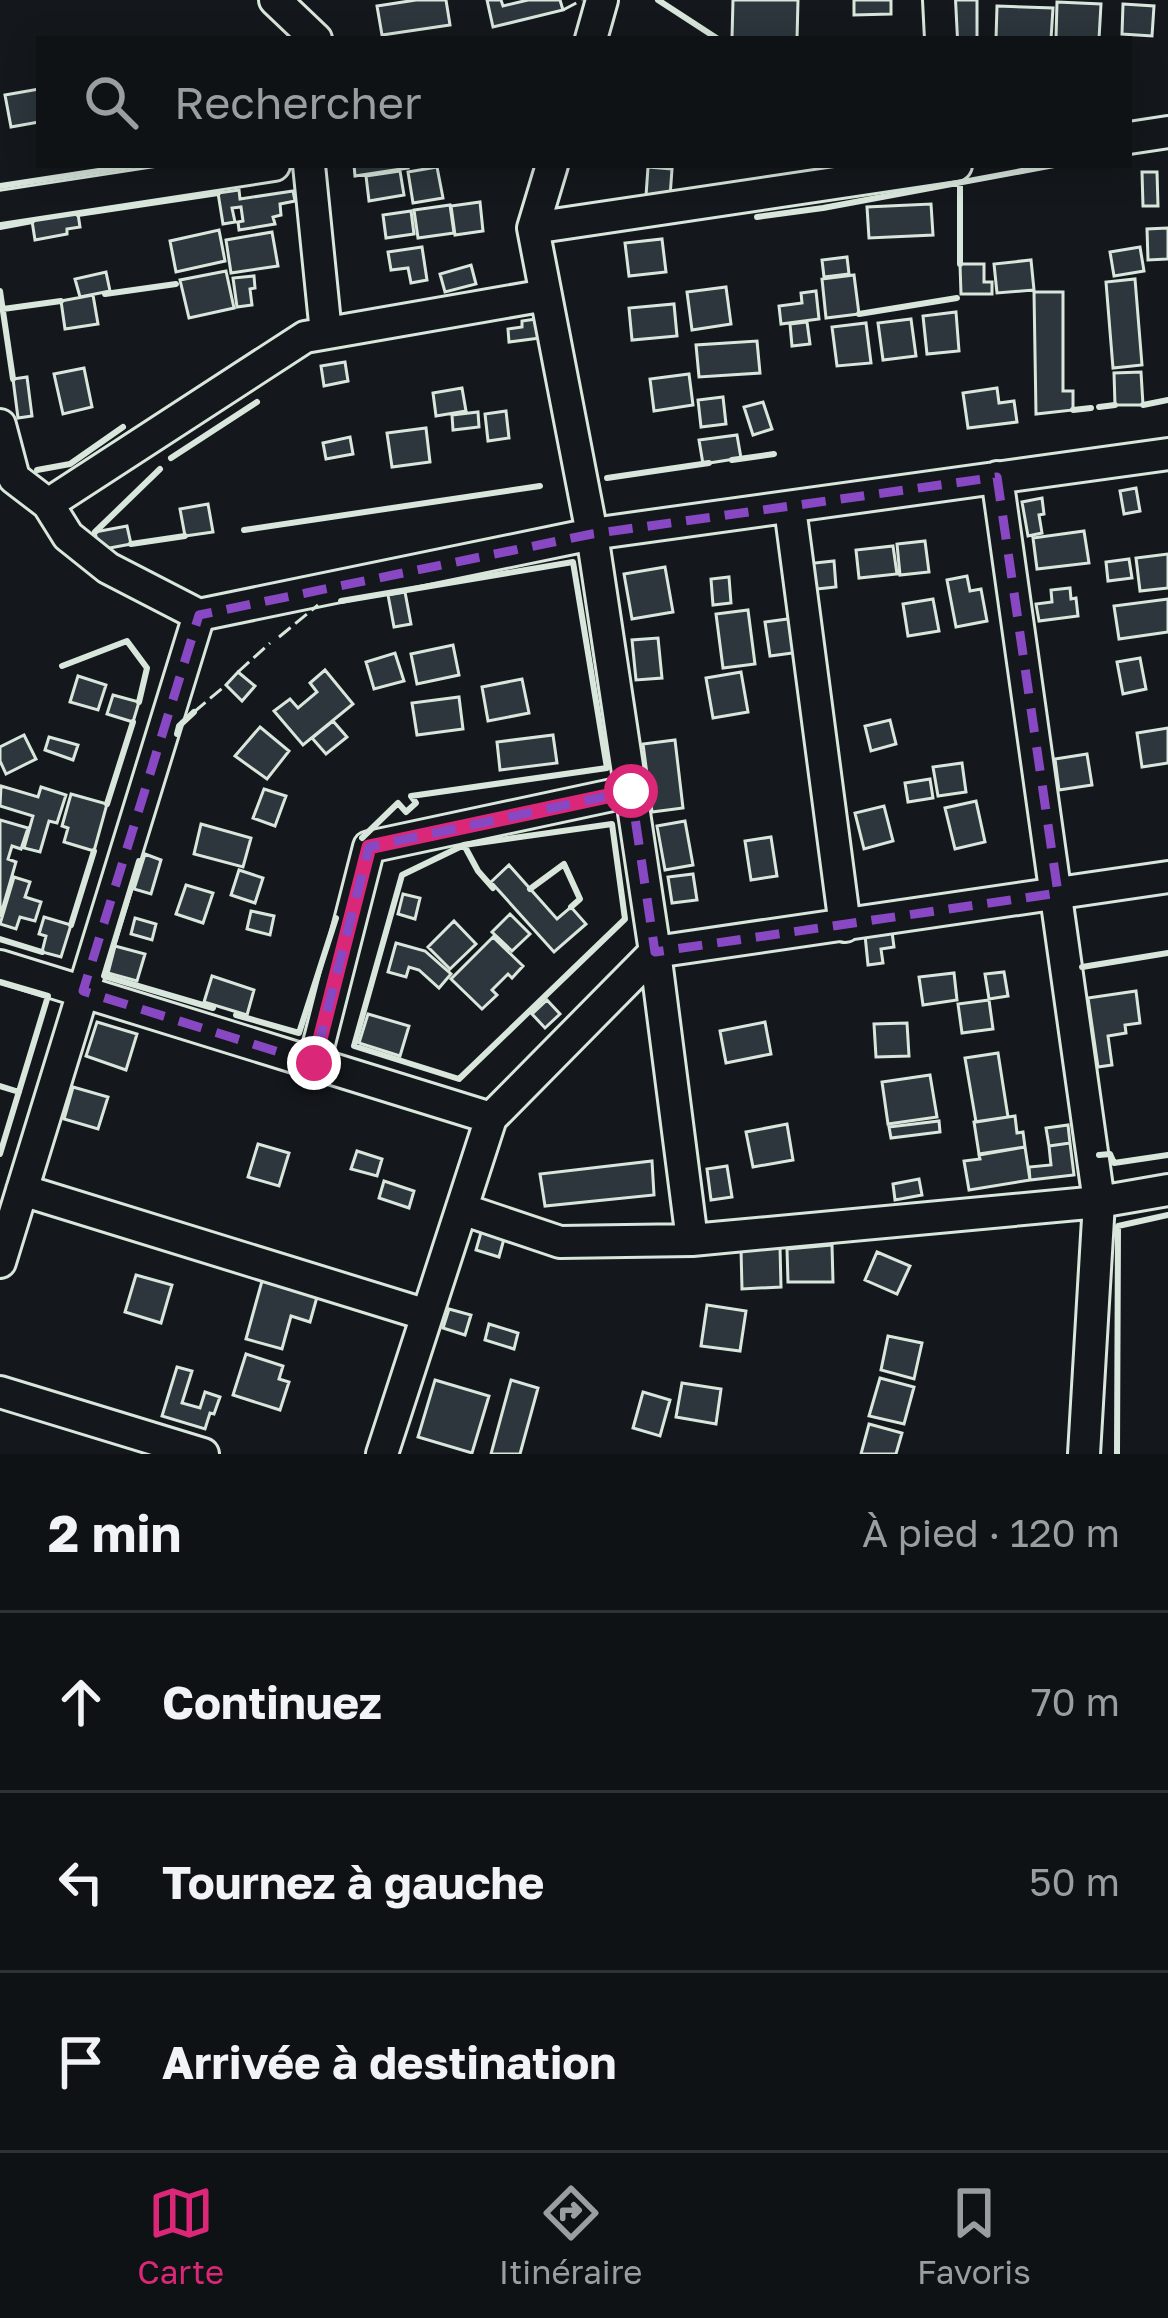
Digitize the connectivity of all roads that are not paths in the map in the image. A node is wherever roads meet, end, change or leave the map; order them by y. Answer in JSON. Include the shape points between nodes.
{"nodes":[{"id":1,"x":275,"y":0,"type":"edge"},
{"id":2,"x":602,"y":0,"type":"edge"},
{"id":3,"x":939,"y":0,"type":"edge"},
{"id":4,"x":313,"y":36,"type":"edge"},
{"id":5,"x":592,"y":36,"type":"edge"},
{"id":6,"x":941,"y":36,"type":"edge"},
{"id":7,"x":1168,"y":132,"type":"edge"},
{"id":8,"x":1132,"y":138,"type":"edge"},
{"id":9,"x":254,"y":168,"type":"edge"},
{"id":10,"x":309,"y":168,"type":"edge"},
{"id":11,"x":551,"y":168,"type":"edge"},
{"id":12,"x":930,"y":168,"type":"edge"},
{"id":13,"x":0,"y":207,"type":"edge"},
{"id":14,"x":533,"y":228,"type":"junction"},
{"id":15,"x":546,"y":295,"type":"junction"},
{"id":16,"x":326,"y":333,"type":"junction"},
{"id":17,"x":0,"y":425,"type":"edge"},
{"id":18,"x":1168,"y":454,"type":"edge"},
{"id":19,"x":997,"y":477,"type":"junction"},
{"id":20,"x":48,"y":504,"type":"junction"},
{"id":21,"x":790,"y":508,"type":"junction"},
{"id":22,"x":592,"y":534,"type":"junction"},
{"id":23,"x":199,"y":615,"type":"junction"},
{"id":24,"x":631,"y":791,"type":"junction"},
{"id":25,"x":1168,"y":877,"type":"edge"},
{"id":26,"x":1058,"y":893,"type":"junction"},
{"id":27,"x":845,"y":926,"type":"junction"},
{"id":28,"x":655,"y":952,"type":"junction"},
{"id":29,"x":0,"y":966,"type":"edge"},
{"id":30,"x":83,"y":992,"type":"junction"},
{"id":31,"x":314,"y":1063,"type":"junction"},
{"id":32,"x":491,"y":1118,"type":"junction"},
{"id":33,"x":22,"y":1190,"type":"junction"},
{"id":34,"x":1168,"y":1190,"type":"edge"},
{"id":35,"x":1099,"y":1202,"type":"junction"},
{"id":36,"x":462,"y":1209,"type":"junction"},
{"id":37,"x":692,"y":1240,"type":"junction"},
{"id":38,"x":0,"y":1262,"type":"edge"},
{"id":39,"x":427,"y":1316,"type":"junction"},
{"id":40,"x":0,"y":1392,"type":"edge"},
{"id":41,"x":203,"y":1454,"type":"edge"},
{"id":42,"x":382,"y":1454,"type":"edge"},
{"id":43,"x":1084,"y":1454,"type":"edge"}],
"edges":[{"from":1,"to":4,"type":"street"},
{"from":2,"to":5,"type":"street"},
{"from":3,"to":6,"type":"street"},
{"from":7,"to":8,"type":"street"},
{"from":9,"to":13,"type":"street"},
{"from":10,"to":16,"type":"street"},
{"from":11,"to":14,"type":"street"},
{"from":12,"to":14,"type":"street"},
{"from":14,"to":15,"type":"street"},
{"from":15,"to":16,"type":"street"},
{"from":15,"to":22,"type":"street"},
{"from":16,"to":20,"type":"street","via":[[305,337]]},
{"from":17,"to":20,"type":"street","via":[[14,478]]},
{"from":18,"to":19,"type":"street"},
{"from":19,"to":21,"type":"street"},
{"from":19,"to":26,"type":"street"},
{"from":20,"to":23,"type":"street","via":[[68,536],[108,568]]},
{"from":21,"to":22,"type":"street"},
{"from":21,"to":27,"type":"street"},
{"from":22,"to":23,"type":"street"},
{"from":22,"to":24,"type":"street"},
{"from":23,"to":30,"type":"street"},
{"from":24,"to":28,"type":"street"},
{"from":24,"to":31,"type":"street","via":[[369,847]]},
{"from":25,"to":26,"type":"street"},
{"from":26,"to":27,"type":"street"},
{"from":26,"to":35,"type":"street"},
{"from":27,"to":28,"type":"street"},
{"from":28,"to":32,"type":"street"},
{"from":28,"to":37,"type":"street"},
{"from":29,"to":30,"type":"street"},
{"from":30,"to":31,"type":"street"},
{"from":30,"to":33,"type":"street"},
{"from":31,"to":32,"type":"street"},
{"from":32,"to":36,"type":"street"},
{"from":33,"to":38,"type":"street"},
{"from":33,"to":39,"type":"street"},
{"from":34,"to":35,"type":"street"},
{"from":35,"to":37,"type":"street"},
{"from":35,"to":43,"type":"street"},
{"from":36,"to":37,"type":"street","via":[[560,1242]]},
{"from":36,"to":39,"type":"street"},
{"from":39,"to":42,"type":"street"},
{"from":40,"to":41,"type":"street"}]}
